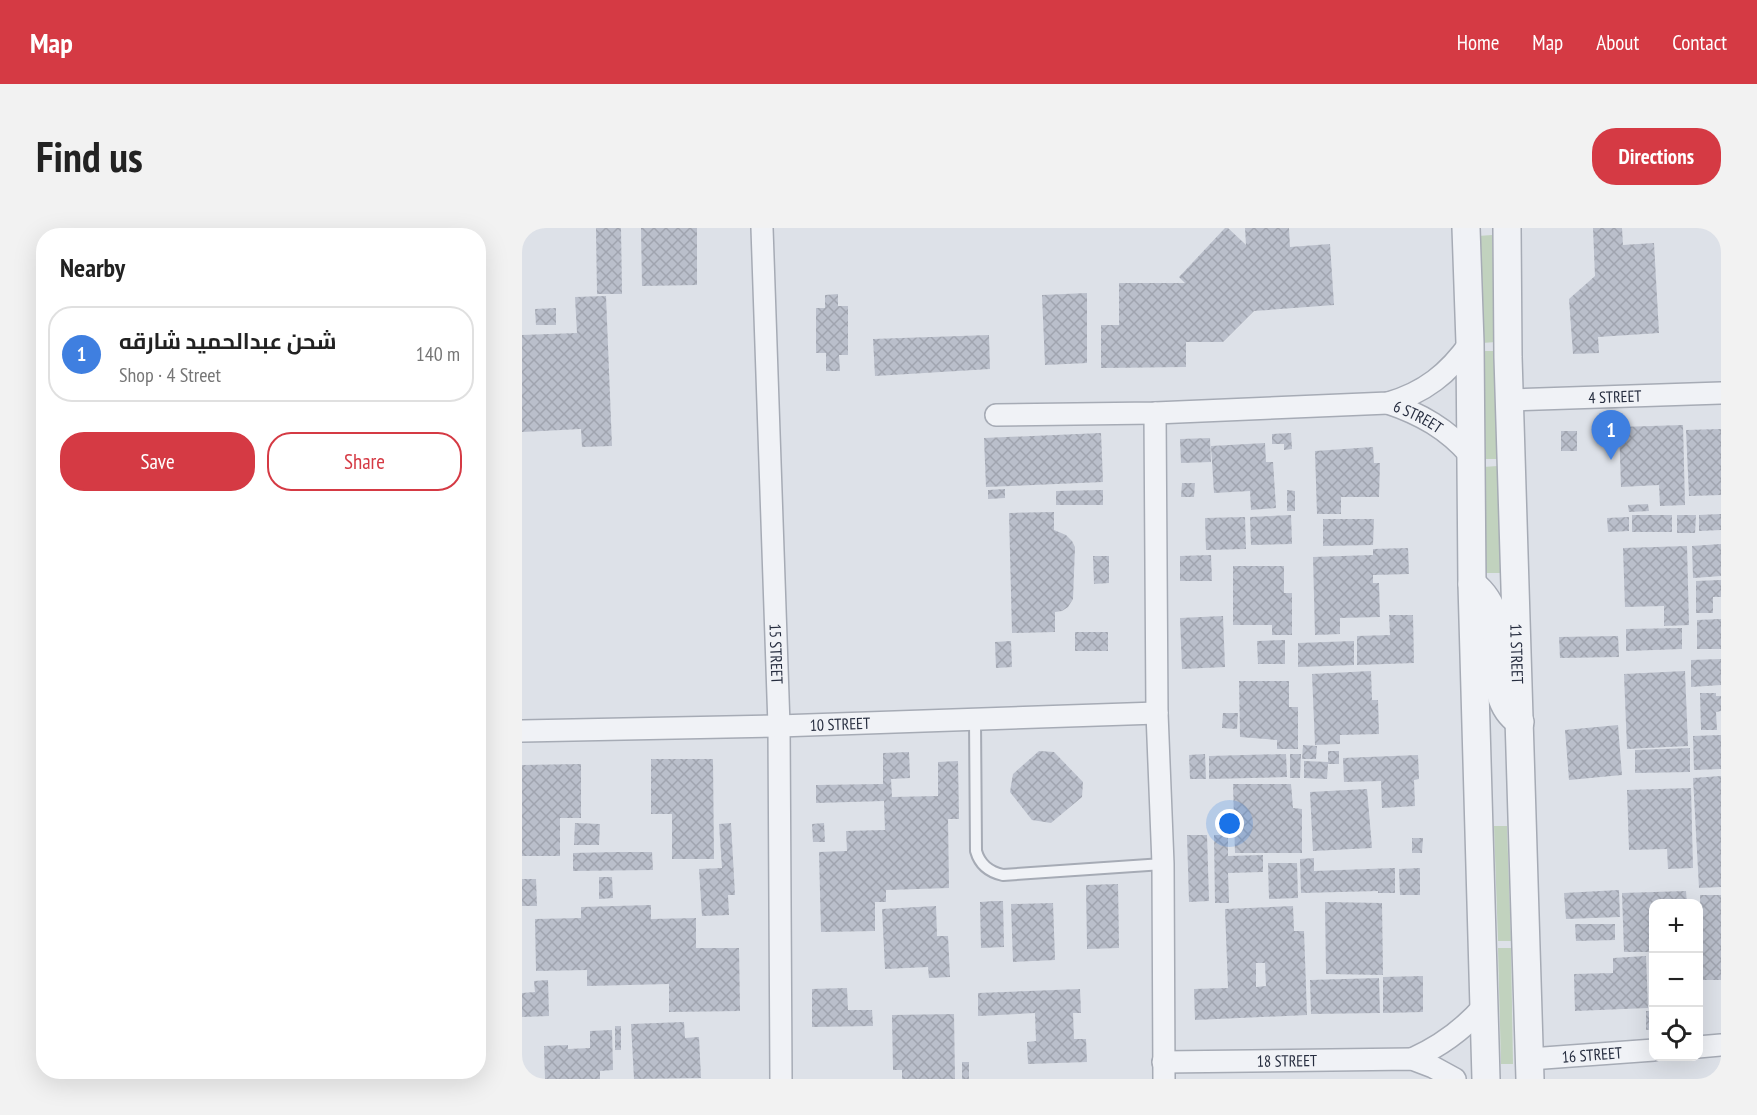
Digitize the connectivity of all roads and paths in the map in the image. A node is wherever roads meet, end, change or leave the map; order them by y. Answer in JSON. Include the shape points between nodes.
{"nodes":[{"id":1,"x":762,"y":228,"type":"edge"},
{"id":2,"x":1466,"y":228,"type":"edge"},
{"id":3,"x":1508,"y":228,"type":"edge"},
{"id":4,"x":1470,"y":343,"type":"junction"},
{"id":5,"x":1721,"y":393,"type":"edge"},
{"id":6,"x":1510,"y":400,"type":"junction"},
{"id":7,"x":1388,"y":403,"type":"junction"},
{"id":8,"x":1155,"y":413,"type":"junction"},
{"id":9,"x":996,"y":415,"type":"dead end"},
{"id":10,"x":1470,"y":454,"type":"junction"},
{"id":11,"x":1472,"y":584,"type":"junction"},
{"id":12,"x":1157,"y":713,"type":"junction"},
{"id":13,"x":975,"y":720,"type":"junction"},
{"id":14,"x":1520,"y":722,"type":"junction"},
{"id":15,"x":779,"y":726,"type":"junction"},
{"id":16,"x":522,"y":731,"type":"edge"},
{"id":17,"x":1163,"y":864,"type":"junction"},
{"id":18,"x":1484,"y":1006,"type":"junction"},
{"id":19,"x":1721,"y":1045,"type":"edge"},
{"id":20,"x":1703,"y":1047,"type":"edge"},
{"id":21,"x":1649,"y":1051,"type":"edge"},
{"id":22,"x":1412,"y":1059,"type":"junction"},
{"id":23,"x":1530,"y":1069,"type":"edge"},
{"id":24,"x":1164,"y":1071,"type":"edge"},
{"id":25,"x":781,"y":1079,"type":"edge"},
{"id":26,"x":1455,"y":1079,"type":"edge"},
{"id":27,"x":1486,"y":1079,"type":"edge"}],
"edges":[{"from":1,"to":15,"type":"street","name":"15 STREET"},
{"from":2,"to":4,"type":"street"},
{"from":3,"to":6,"type":"street","name":"11 STREET"},
{"from":4,"to":7,"type":"street","name":"6 STREET","via":[[1434,382]]},
{"from":4,"to":10,"type":"street"},
{"from":5,"to":6,"type":"street","name":"4 STREET"},
{"from":6,"to":14,"type":"street","name":"11 STREET"},
{"from":7,"to":8,"type":"street"},
{"from":7,"to":10,"type":"street","name":"6 STREET","via":[[1425,417]]},
{"from":8,"to":9,"type":"street"},
{"from":8,"to":12,"type":"street"},
{"from":10,"to":11,"type":"street"},
{"from":11,"to":14,"type":"street","via":[[1482,591],[1495,614],[1501,698]]},
{"from":11,"to":18,"type":"street"},
{"from":12,"to":13,"type":"street","name":"10 STREET"},
{"from":12,"to":17,"type":"street"},
{"from":13,"to":15,"type":"street","name":"10 STREET"},
{"from":13,"to":17,"type":"lane","via":[[976,851],[988,870],[1003,875]]},
{"from":14,"to":23,"type":"street","name":"11 STREET"},
{"from":15,"to":16,"type":"street","name":"10 STREET"},
{"from":15,"to":25,"type":"street","name":"15 STREET"},
{"from":17,"to":24,"type":"street"},
{"from":18,"to":22,"type":"street","name":"18 STREET","via":[[1452,1037]]},
{"from":18,"to":27,"type":"street"},
{"from":19,"to":20,"type":"street"},
{"from":21,"to":23,"type":"street","name":"16 STREET"},
{"from":22,"to":24,"type":"street","name":"18 STREET"},
{"from":22,"to":26,"type":"street","name":"18 STREET"}]}
